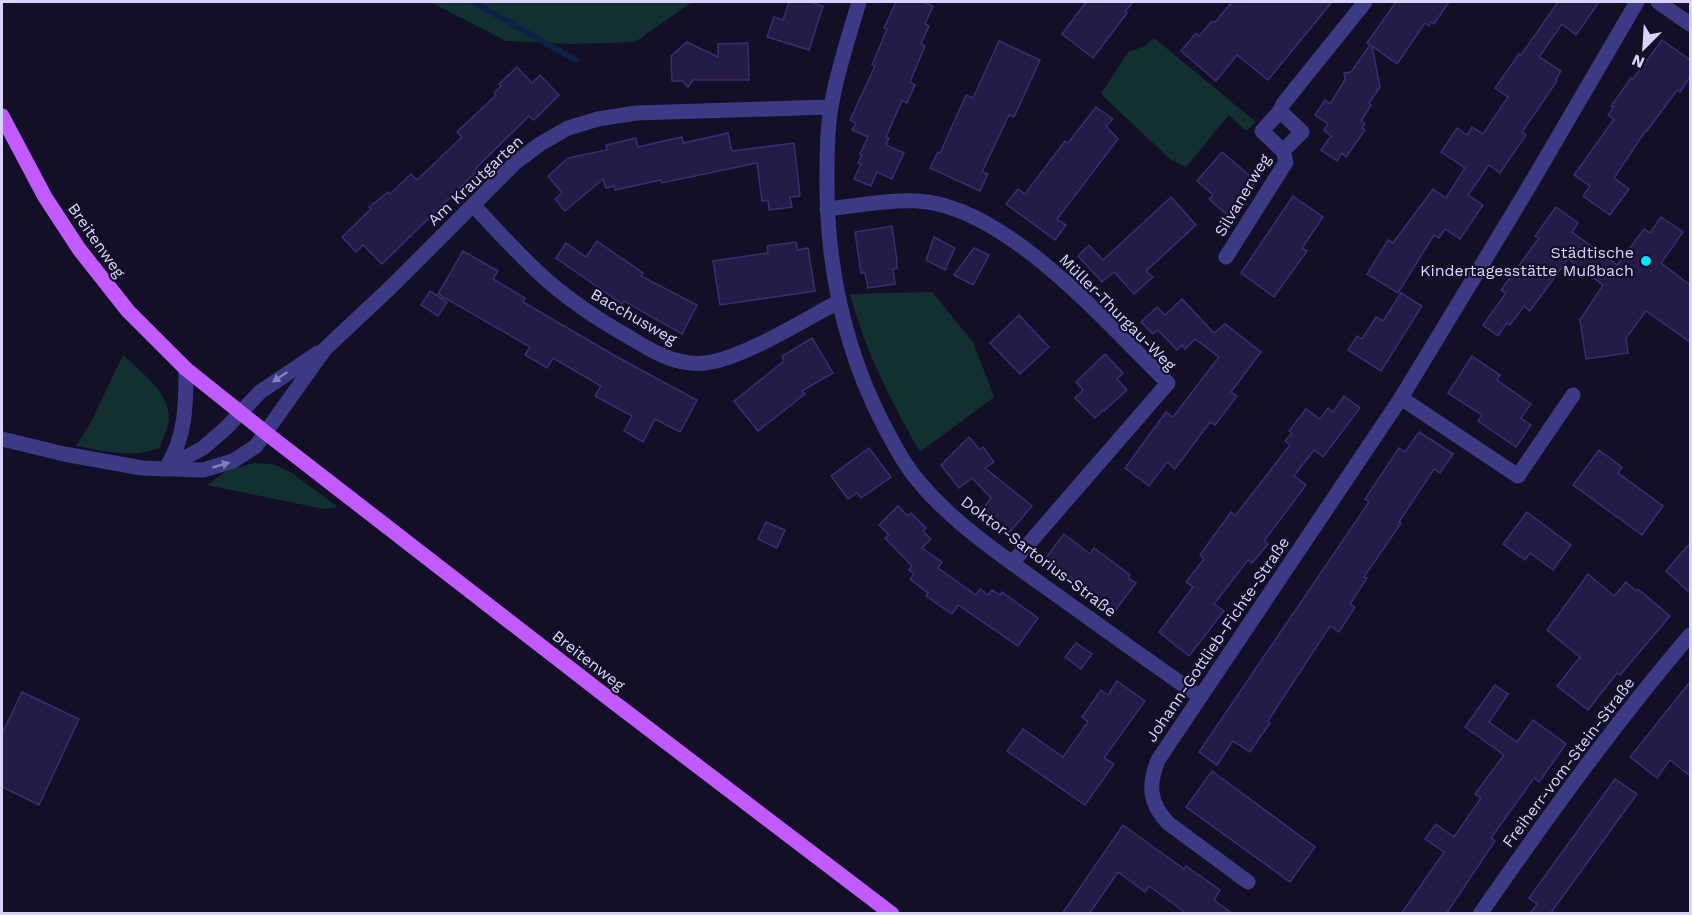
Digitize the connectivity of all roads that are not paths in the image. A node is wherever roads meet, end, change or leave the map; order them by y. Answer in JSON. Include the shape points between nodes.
{"nodes":[{"id":1,"x":859,"y":2,"type":"edge"},
{"id":2,"x":1365,"y":2,"type":"edge"},
{"id":3,"x":1637,"y":2,"type":"edge"},
{"id":4,"x":1658,"y":2,"type":"edge"},
{"id":5,"x":1690,"y":24,"type":"edge"},
{"id":6,"x":831,"y":107,"type":"junction"},
{"id":7,"x":1280,"y":111,"type":"junction"},
{"id":8,"x":2,"y":116,"type":"edge"},
{"id":9,"x":1283,"y":151,"type":"junction"},
{"id":10,"x":473,"y":205,"type":"junction"},
{"id":11,"x":826,"y":209,"type":"junction"},
{"id":12,"x":1226,"y":257,"type":"dead end"},
{"id":13,"x":838,"y":302,"type":"junction"},
{"id":14,"x":325,"y":349,"type":"junction"},
{"id":15,"x":186,"y":369,"type":"junction"},
{"id":16,"x":1573,"y":395,"type":"dead end"},
{"id":17,"x":1401,"y":398,"type":"junction"},
{"id":18,"x":240,"y":413,"type":"junction"},
{"id":19,"x":266,"y":434,"type":"junction"},
{"id":20,"x":2,"y":439,"type":"edge"},
{"id":21,"x":166,"y":468,"type":"junction"},
{"id":22,"x":1012,"y":563,"type":"junction"},
{"id":23,"x":1690,"y":635,"type":"edge"},
{"id":24,"x":1199,"y":696,"type":"junction"},
{"id":25,"x":1248,"y":882,"type":"dead end"},
{"id":26,"x":892,"y":914,"type":"edge"},
{"id":27,"x":1480,"y":914,"type":"edge"}],
"edges":[{"from":1,"to":6,"type":"street","name":"Doktor-Sartorius-Straße"},
{"from":2,"to":7,"type":"street","name":"Silvanerweg"},
{"from":3,"to":17,"type":"street","name":"Johann-Gottlieb-Fichte-Straße"},
{"from":4,"to":5,"type":"street"},
{"from":6,"to":10,"type":"street","name":"Am Krautgarten","via":[[636,113],[598,119],[568,128],[540,144]]},
{"from":6,"to":11,"type":"street","name":"Doktor-Sartorius-Straße"},
{"from":7,"to":9,"type":"street","name":"Silvanerweg","via":[[1262,131]]},
{"from":7,"to":9,"type":"street","name":"Silvanerweg","via":[[1302,132]]},
{"from":8,"to":15,"type":"main road","name":"Breitenweg","via":[[45,197],[79,249],[128,311]]},
{"from":9,"to":12,"type":"street","name":"Silvanerweg","via":[[1286,162]]},
{"from":10,"to":13,"type":"street","name":"Bacchusweg","via":[[565,295],[599,320],[678,362],[707,363],[728,357]]},
{"from":10,"to":14,"type":"street","name":"Am Krautgarten"},
{"from":11,"to":13,"type":"street","name":"Doktor-Sartorius-Straße"},
{"from":11,"to":22,"type":"street","name":"Müller-Thurgau-Weg","via":[[918,201],[989,225],[1055,272],[1168,383]]},
{"from":13,"to":22,"type":"street","name":"Doktor-Sartorius-Straße","via":[[873,404],[915,478]]},
{"from":14,"to":18,"type":"street","name":"Am Krautgarten","one_way":true,"via":[[270,384]]},
{"from":14,"to":19,"type":"street","name":"Am Krautgarten"},
{"from":15,"to":18,"type":"main road","name":"Breitenweg"},
{"from":15,"to":21,"type":"street","via":[[184,424]]},
{"from":16,"to":17,"type":"street","via":[[1518,476]]},
{"from":17,"to":24,"type":"street","name":"Johann-Gottlieb-Fichte-Straße"},
{"from":18,"to":19,"type":"main road","name":"Breitenweg"},
{"from":18,"to":21,"type":"street","via":[[203,448]]},
{"from":21,"to":19,"type":"street","one_way":true,"via":[[203,470],[233,461]]},
{"from":19,"to":26,"type":"main road","name":"Breitenweg"},
{"from":20,"to":21,"type":"street","via":[[121,465]]},
{"from":22,"to":24,"type":"street","name":"Doktor-Sartorius-Straße"},
{"from":23,"to":27,"type":"street","name":"Freiherr-vom-Stein-Straße","via":[[1581,771]]},
{"from":24,"to":25,"type":"street","name":"Johann-Gottlieb-Fichte-Straße","via":[[1158,760],[1152,781],[1154,805],[1168,823]]}]}
